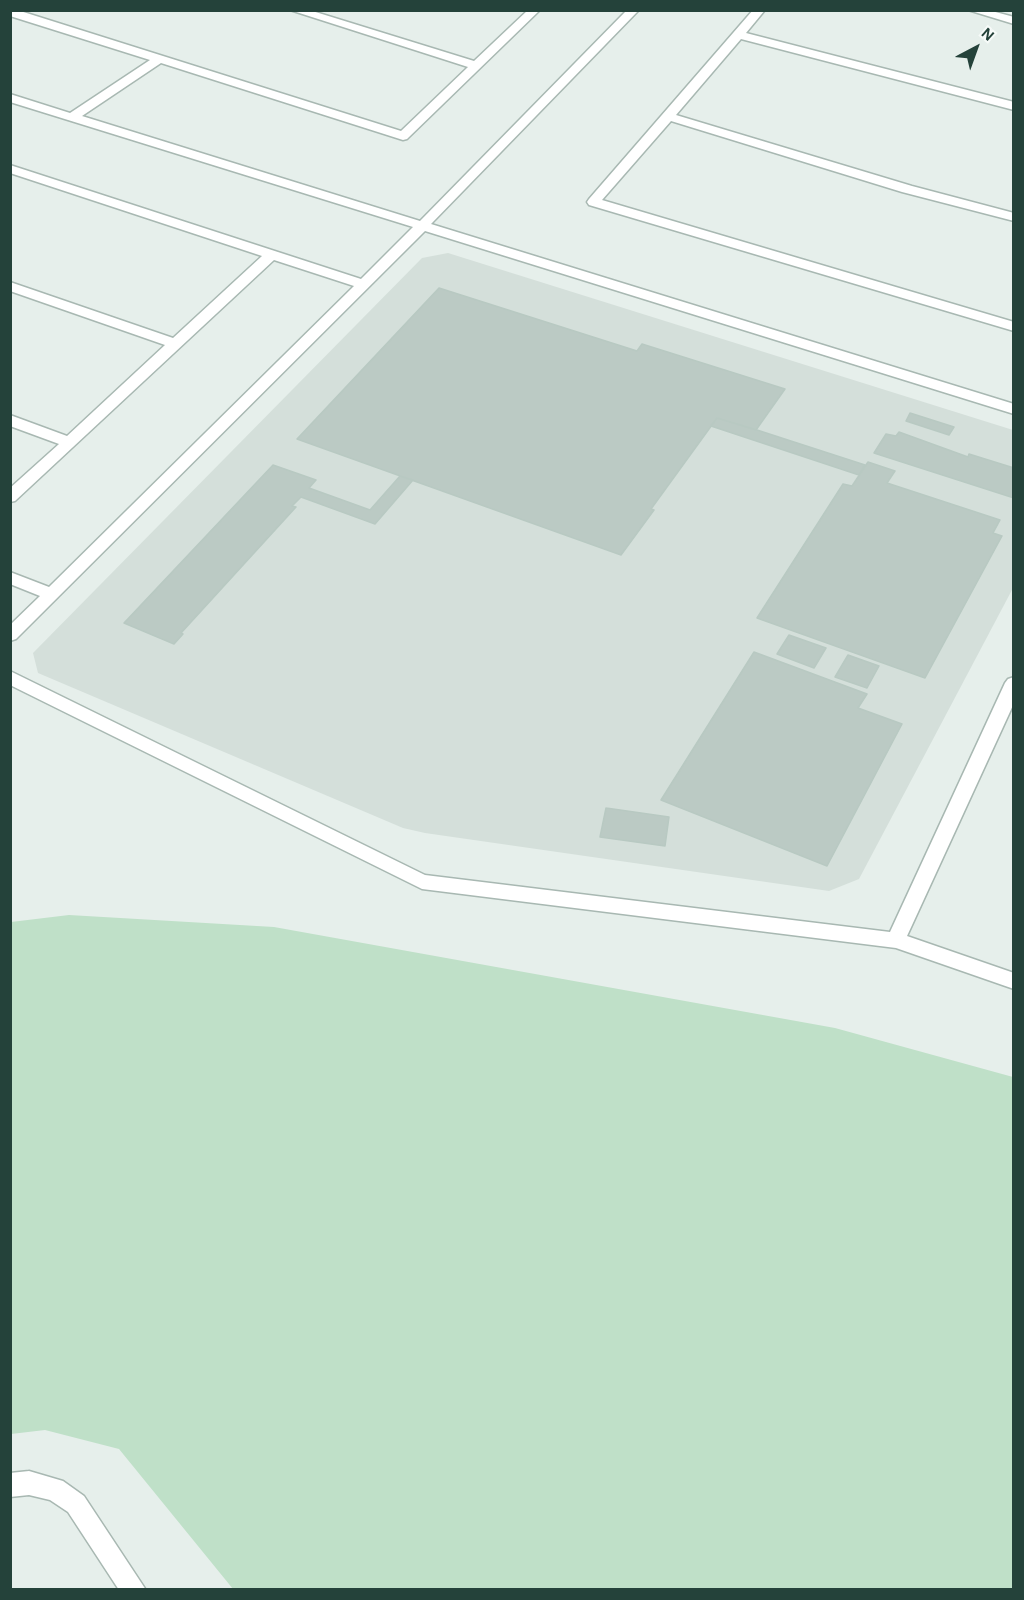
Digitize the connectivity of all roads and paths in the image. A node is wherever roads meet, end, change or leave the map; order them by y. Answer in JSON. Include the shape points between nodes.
{"nodes":[{"id":1,"x":295,"y":10,"type":"edge"},
{"id":2,"x":535,"y":10,"type":"edge"},
{"id":3,"x":633,"y":10,"type":"edge"},
{"id":4,"x":760,"y":10,"type":"edge"},
{"id":5,"x":973,"y":10,"type":"edge"},
{"id":6,"x":10,"y":12,"type":"edge"},
{"id":7,"x":1014,"y":21,"type":"edge"},
{"id":8,"x":738,"y":35,"type":"junction"},
{"id":9,"x":159,"y":59,"type":"junction"},
{"id":10,"x":477,"y":66,"type":"junction"},
{"id":11,"x":10,"y":98,"type":"edge"},
{"id":12,"x":1014,"y":106,"type":"edge"},
{"id":13,"x":667,"y":116,"type":"junction"},
{"id":14,"x":72,"y":117,"type":"junction"},
{"id":15,"x":10,"y":169,"type":"edge"},
{"id":16,"x":1014,"y":217,"type":"edge"},
{"id":17,"x":422,"y":226,"type":"junction"},
{"id":18,"x":272,"y":254,"type":"junction"},
{"id":19,"x":362,"y":284,"type":"junction"},
{"id":20,"x":10,"y":286,"type":"edge"},
{"id":21,"x":1014,"y":327,"type":"edge"},
{"id":22,"x":175,"y":344,"type":"junction"},
{"id":23,"x":1014,"y":410,"type":"edge"},
{"id":24,"x":10,"y":420,"type":"edge"},
{"id":25,"x":69,"y":442,"type":"junction"},
{"id":26,"x":10,"y":497,"type":"edge"},
{"id":27,"x":10,"y":577,"type":"edge"},
{"id":28,"x":51,"y":594,"type":"junction"},
{"id":29,"x":10,"y":635,"type":"edge"},
{"id":30,"x":10,"y":678,"type":"edge"},
{"id":31,"x":1014,"y":683,"type":"edge"},
{"id":32,"x":896,"y":940,"type":"junction"},
{"id":33,"x":1014,"y":981,"type":"edge"},
{"id":34,"x":10,"y":1485,"type":"edge"},
{"id":35,"x":134,"y":1590,"type":"edge"}],
"edges":[{"from":1,"to":10,"type":"street"},
{"from":2,"to":10,"type":"street"},
{"from":3,"to":17,"type":"street"},
{"from":4,"to":8,"type":"street"},
{"from":5,"to":7,"type":"street"},
{"from":6,"to":9,"type":"street"},
{"from":8,"to":12,"type":"street"},
{"from":8,"to":13,"type":"street"},
{"from":9,"to":10,"type":"street","via":[[403,136]]},
{"from":9,"to":14,"type":"street"},
{"from":11,"to":14,"type":"street"},
{"from":13,"to":16,"type":"street","via":[[907,189]]},
{"from":13,"to":21,"type":"street","via":[[594,202]]},
{"from":14,"to":17,"type":"street"},
{"from":15,"to":18,"type":"street"},
{"from":17,"to":19,"type":"street"},
{"from":17,"to":23,"type":"street"},
{"from":18,"to":19,"type":"street"},
{"from":18,"to":22,"type":"street"},
{"from":19,"to":28,"type":"street"},
{"from":20,"to":22,"type":"street"},
{"from":22,"to":25,"type":"street"},
{"from":24,"to":25,"type":"street"},
{"from":25,"to":26,"type":"street"},
{"from":27,"to":28,"type":"street"},
{"from":28,"to":29,"type":"street"},
{"from":30,"to":32,"type":"street","via":[[422,882]]},
{"from":31,"to":32,"type":"street"},
{"from":32,"to":33,"type":"street"},
{"from":34,"to":35,"type":"street","via":[[55,1489],[76,1504]]}]}
